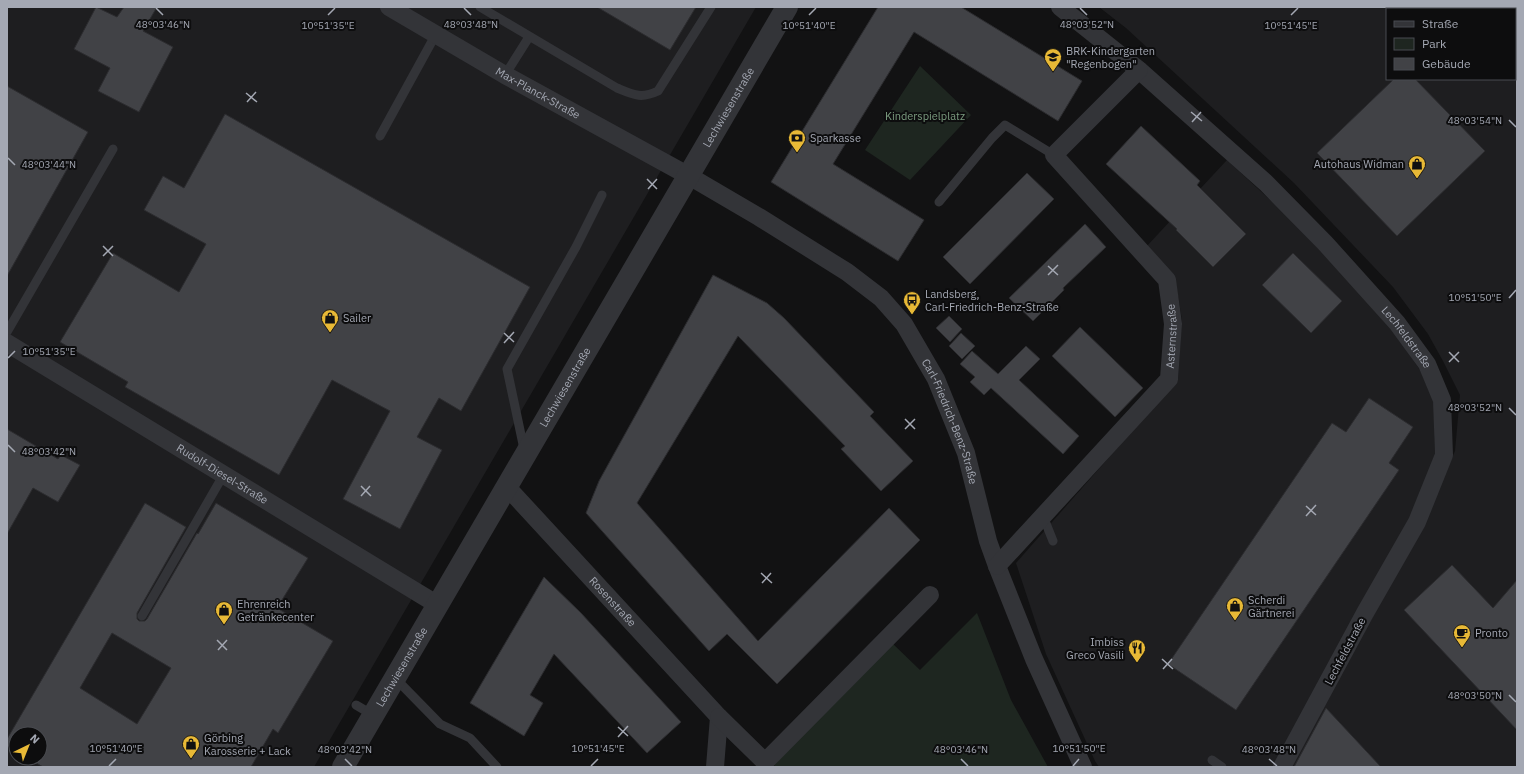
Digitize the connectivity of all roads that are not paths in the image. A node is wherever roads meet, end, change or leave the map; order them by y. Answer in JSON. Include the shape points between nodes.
{"nodes":[{"id":1,"x":390,"y":7,"type":"edge"},
{"id":2,"x":480,"y":7,"type":"edge"},
{"id":3,"x":711,"y":7,"type":"edge"},
{"id":4,"x":786,"y":7,"type":"edge"},
{"id":5,"x":1060,"y":7,"type":"edge"},
{"id":6,"x":436,"y":34,"type":"junction"},
{"id":7,"x":529,"y":37,"type":"junction"},
{"id":8,"x":1139,"y":70,"type":"junction"},
{"id":9,"x":505,"y":75,"type":"junction"},
{"id":10,"x":380,"y":136,"type":"dead end"},
{"id":11,"x":113,"y":149,"type":"dead end"},
{"id":12,"x":1054,"y":155,"type":"junction"},
{"id":13,"x":689,"y":176,"type":"junction"},
{"id":14,"x":602,"y":195,"type":"dead end"},
{"id":15,"x":939,"y":202,"type":"dead end"},
{"id":16,"x":7,"y":332,"type":"edge"},
{"id":17,"x":7,"y":343,"type":"edge"},
{"id":18,"x":526,"y":455,"type":"junction"},
{"id":19,"x":224,"y":474,"type":"junction"},
{"id":20,"x":507,"y":487,"type":"junction"},
{"id":21,"x":1043,"y":516,"type":"junction"},
{"id":22,"x":1053,"y":541,"type":"dead end"},
{"id":23,"x":997,"y":566,"type":"junction"},
{"id":24,"x":930,"y":595,"type":"dead end"},
{"id":25,"x":438,"y":605,"type":"junction"},
{"id":26,"x":142,"y":616,"type":"dead end"},
{"id":27,"x":394,"y":678,"type":"junction"},
{"id":28,"x":719,"y":716,"type":"junction"},
{"id":29,"x":1212,"y":760,"type":"dead end"},
{"id":30,"x":767,"y":764,"type":"edge"},
{"id":31,"x":343,"y":767,"type":"edge"},
{"id":32,"x":497,"y":767,"type":"edge"},
{"id":33,"x":715,"y":767,"type":"edge"},
{"id":34,"x":1083,"y":767,"type":"edge"},
{"id":35,"x":1222,"y":767,"type":"edge"},
{"id":36,"x":1282,"y":767,"type":"edge"}],
"edges":[{"from":1,"to":6,"type":"street","name":"Max-Planck-Straße"},
{"from":2,"to":7,"type":"lane"},
{"from":3,"to":7,"type":"lane","via":[[658,91],[648,96],[637,96],[617,88]]},
{"from":4,"to":13,"type":"street","name":"Lechwiesenstraße"},
{"from":5,"to":8,"type":"street","name":"Lechfeldstraße"},
{"from":6,"to":9,"type":"street","name":"Max-Planck-Straße"},
{"from":6,"to":10,"type":"lane"},
{"from":7,"to":9,"type":"lane"},
{"from":8,"to":12,"type":"street"},
{"from":8,"to":36,"type":"street","name":"Lechfeldstraße","via":[[1266,182],[1325,243],[1397,323],[1427,364],[1442,400],[1444,454],[1417,522]]},
{"from":9,"to":13,"type":"street","name":"Max-Planck-Straße"},
{"from":11,"to":16,"type":"lane"},
{"from":12,"to":15,"type":"lane","via":[[1005,125]]},
{"from":12,"to":21,"type":"street","name":"Asternstraße","via":[[1167,280],[1173,324],[1169,379]]},
{"from":13,"to":18,"type":"street","name":"Lechwiesenstraße"},
{"from":13,"to":23,"type":"street","name":"Carl-Friedrich-Benz-Straße","via":[[847,272],[881,298],[904,324],[936,378],[966,454],[988,541]]},
{"from":14,"to":18,"type":"lane","via":[[576,247],[507,369]]},
{"from":17,"to":19,"type":"street","name":"Rudolf-Diesel-Straße"},
{"from":18,"to":20,"type":"street","name":"Lechwiesenstraße"},
{"from":19,"to":25,"type":"street","name":"Rudolf-Diesel-Straße","via":[[372,571]]},
{"from":19,"to":26,"type":"lane"},
{"from":20,"to":25,"type":"street","name":"Lechwiesenstraße"},
{"from":20,"to":28,"type":"street","name":"Rosenstraße"},
{"from":21,"to":22,"type":"lane"},
{"from":21,"to":23,"type":"street","name":"Asternstraße"},
{"from":23,"to":34,"type":"street","name":"Carl-Friedrich-Benz-Straße","via":[[1034,659]]},
{"from":24,"to":30,"type":"street","name":"Rosenstraße"},
{"from":25,"to":27,"type":"street","name":"Lechwiesenstraße"},
{"from":27,"to":31,"type":"street","name":"Lechwiesenstraße","via":[[364,710]]},
{"from":27,"to":32,"type":"lane","via":[[440,724],[470,738]]},
{"from":28,"to":30,"type":"street","name":"Rosenstraße"},
{"from":28,"to":33,"type":"street"},
{"from":29,"to":35,"type":"lane"}]}
